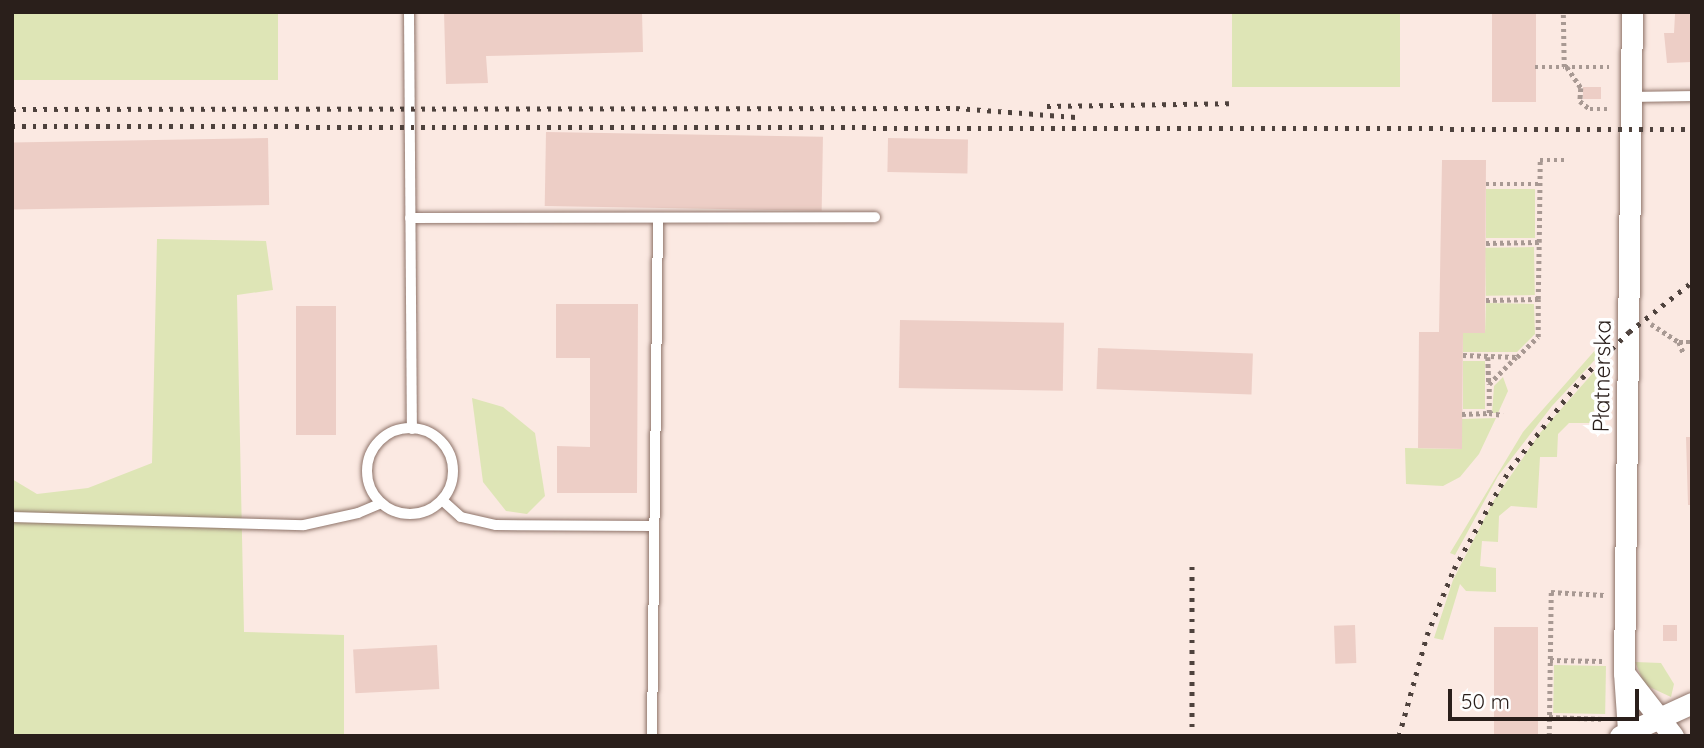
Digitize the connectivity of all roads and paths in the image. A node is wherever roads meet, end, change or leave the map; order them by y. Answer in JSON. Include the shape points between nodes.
{"nodes":[{"id":1,"x":409,"y":12,"type":"edge"},
{"id":2,"x":1563,"y":12,"type":"edge"},
{"id":3,"x":1632,"y":12,"type":"edge"},
{"id":4,"x":1535,"y":67,"type":"dead end"},
{"id":5,"x":1566,"y":67,"type":"junction"},
{"id":6,"x":1607,"y":67,"type":"dead end"},
{"id":7,"x":1633,"y":96,"type":"junction"},
{"id":8,"x":1692,"y":96,"type":"edge"},
{"id":9,"x":1608,"y":109,"type":"dead end"},
{"id":10,"x":1568,"y":160,"type":"dead end"},
{"id":11,"x":1486,"y":184,"type":"dead end"},
{"id":12,"x":1540,"y":184,"type":"junction"},
{"id":13,"x":410,"y":218,"type":"junction"},
{"id":14,"x":658,"y":218,"type":"junction"},
{"id":15,"x":875,"y":218,"type":"dead end"},
{"id":16,"x":1539,"y":242,"type":"junction"},
{"id":17,"x":1486,"y":243,"type":"dead end"},
{"id":18,"x":1538,"y":299,"type":"junction"},
{"id":19,"x":1486,"y":300,"type":"dead end"},
{"id":20,"x":1650,"y":324,"type":"dead end"},
{"id":21,"x":1679,"y":342,"type":"junction"},
{"id":22,"x":1692,"y":342,"type":"edge"},
{"id":23,"x":1683,"y":352,"type":"dead end"},
{"id":24,"x":1463,"y":355,"type":"dead end"},
{"id":25,"x":1488,"y":357,"type":"junction"},
{"id":26,"x":1517,"y":357,"type":"junction"},
{"id":27,"x":1489,"y":384,"type":"junction"},
{"id":28,"x":1489,"y":413,"type":"junction"},
{"id":29,"x":1462,"y":414,"type":"dead end"},
{"id":30,"x":1503,"y":415,"type":"dead end"},
{"id":31,"x":412,"y":429,"type":"junction"},
{"id":32,"x":442,"y":500,"type":"junction"},
{"id":33,"x":381,"y":503,"type":"junction"},
{"id":34,"x":12,"y":517,"type":"edge"},
{"id":35,"x":652,"y":526,"type":"junction"},
{"id":36,"x":1610,"y":595,"type":"dead end"},
{"id":37,"x":1550,"y":660,"type":"junction"},
{"id":38,"x":1617,"y":667,"type":"junction"},
{"id":39,"x":1692,"y":703,"type":"edge"},
{"id":40,"x":1609,"y":708,"type":"dead end"},
{"id":41,"x":1549,"y":717,"type":"junction"},
{"id":42,"x":1667,"y":728,"type":"edge"},
{"id":43,"x":1624,"y":733,"type":"edge"},
{"id":44,"x":652,"y":736,"type":"edge"},
{"id":45,"x":1549,"y":736,"type":"edge"}],
"edges":[{"from":1,"to":13,"type":"lane"},
{"from":2,"to":5,"type":"path"},
{"from":3,"to":7,"type":"street","name":"Płatnerska"},
{"from":4,"to":5,"type":"path"},
{"from":5,"to":6,"type":"path"},
{"from":5,"to":9,"type":"path","via":[[1581,88],[1580,102],[1590,109]]},
{"from":7,"to":8,"type":"lane"},
{"from":7,"to":38,"type":"street","name":"Płatnerska"},
{"from":10,"to":12,"type":"path","via":[[1540,160]]},
{"from":11,"to":12,"type":"path"},
{"from":12,"to":16,"type":"path"},
{"from":13,"to":14,"type":"lane"},
{"from":13,"to":31,"type":"lane"},
{"from":14,"to":15,"type":"lane"},
{"from":14,"to":35,"type":"lane"},
{"from":16,"to":17,"type":"path"},
{"from":16,"to":18,"type":"path"},
{"from":18,"to":19,"type":"path"},
{"from":18,"to":26,"type":"path","via":[[1538,337]]},
{"from":20,"to":21,"type":"path"},
{"from":21,"to":22,"type":"path"},
{"from":21,"to":23,"type":"path"},
{"from":24,"to":25,"type":"path"},
{"from":25,"to":26,"type":"path"},
{"from":25,"to":27,"type":"path"},
{"from":26,"to":27,"type":"path"},
{"from":27,"to":28,"type":"path"},
{"from":28,"to":29,"type":"path"},
{"from":28,"to":30,"type":"path"},
{"from":31,"to":32,"type":"lane","via":[[432,434],[449,453],[452,477]]},
{"from":31,"to":33,"type":"lane","via":[[382,438],[368,460],[369,485]]},
{"from":32,"to":33,"type":"lane","via":[[410,514]]},
{"from":32,"to":35,"type":"lane","via":[[461,517],[496,525]]},
{"from":33,"to":34,"type":"lane","via":[[304,525]]},
{"from":35,"to":44,"type":"lane"},
{"from":36,"to":37,"type":"path","via":[[1551,592]]},
{"from":37,"to":38,"type":"path"},
{"from":37,"to":41,"type":"path"},
{"from":38,"to":42,"type":"street"},
{"from":38,"to":43,"type":"street","name":"Płatnerska"},
{"from":39,"to":42,"type":"street"},
{"from":40,"to":41,"type":"path","via":[[1608,719]]},
{"from":41,"to":45,"type":"path"},
{"from":42,"to":43,"type":"street"}]}
